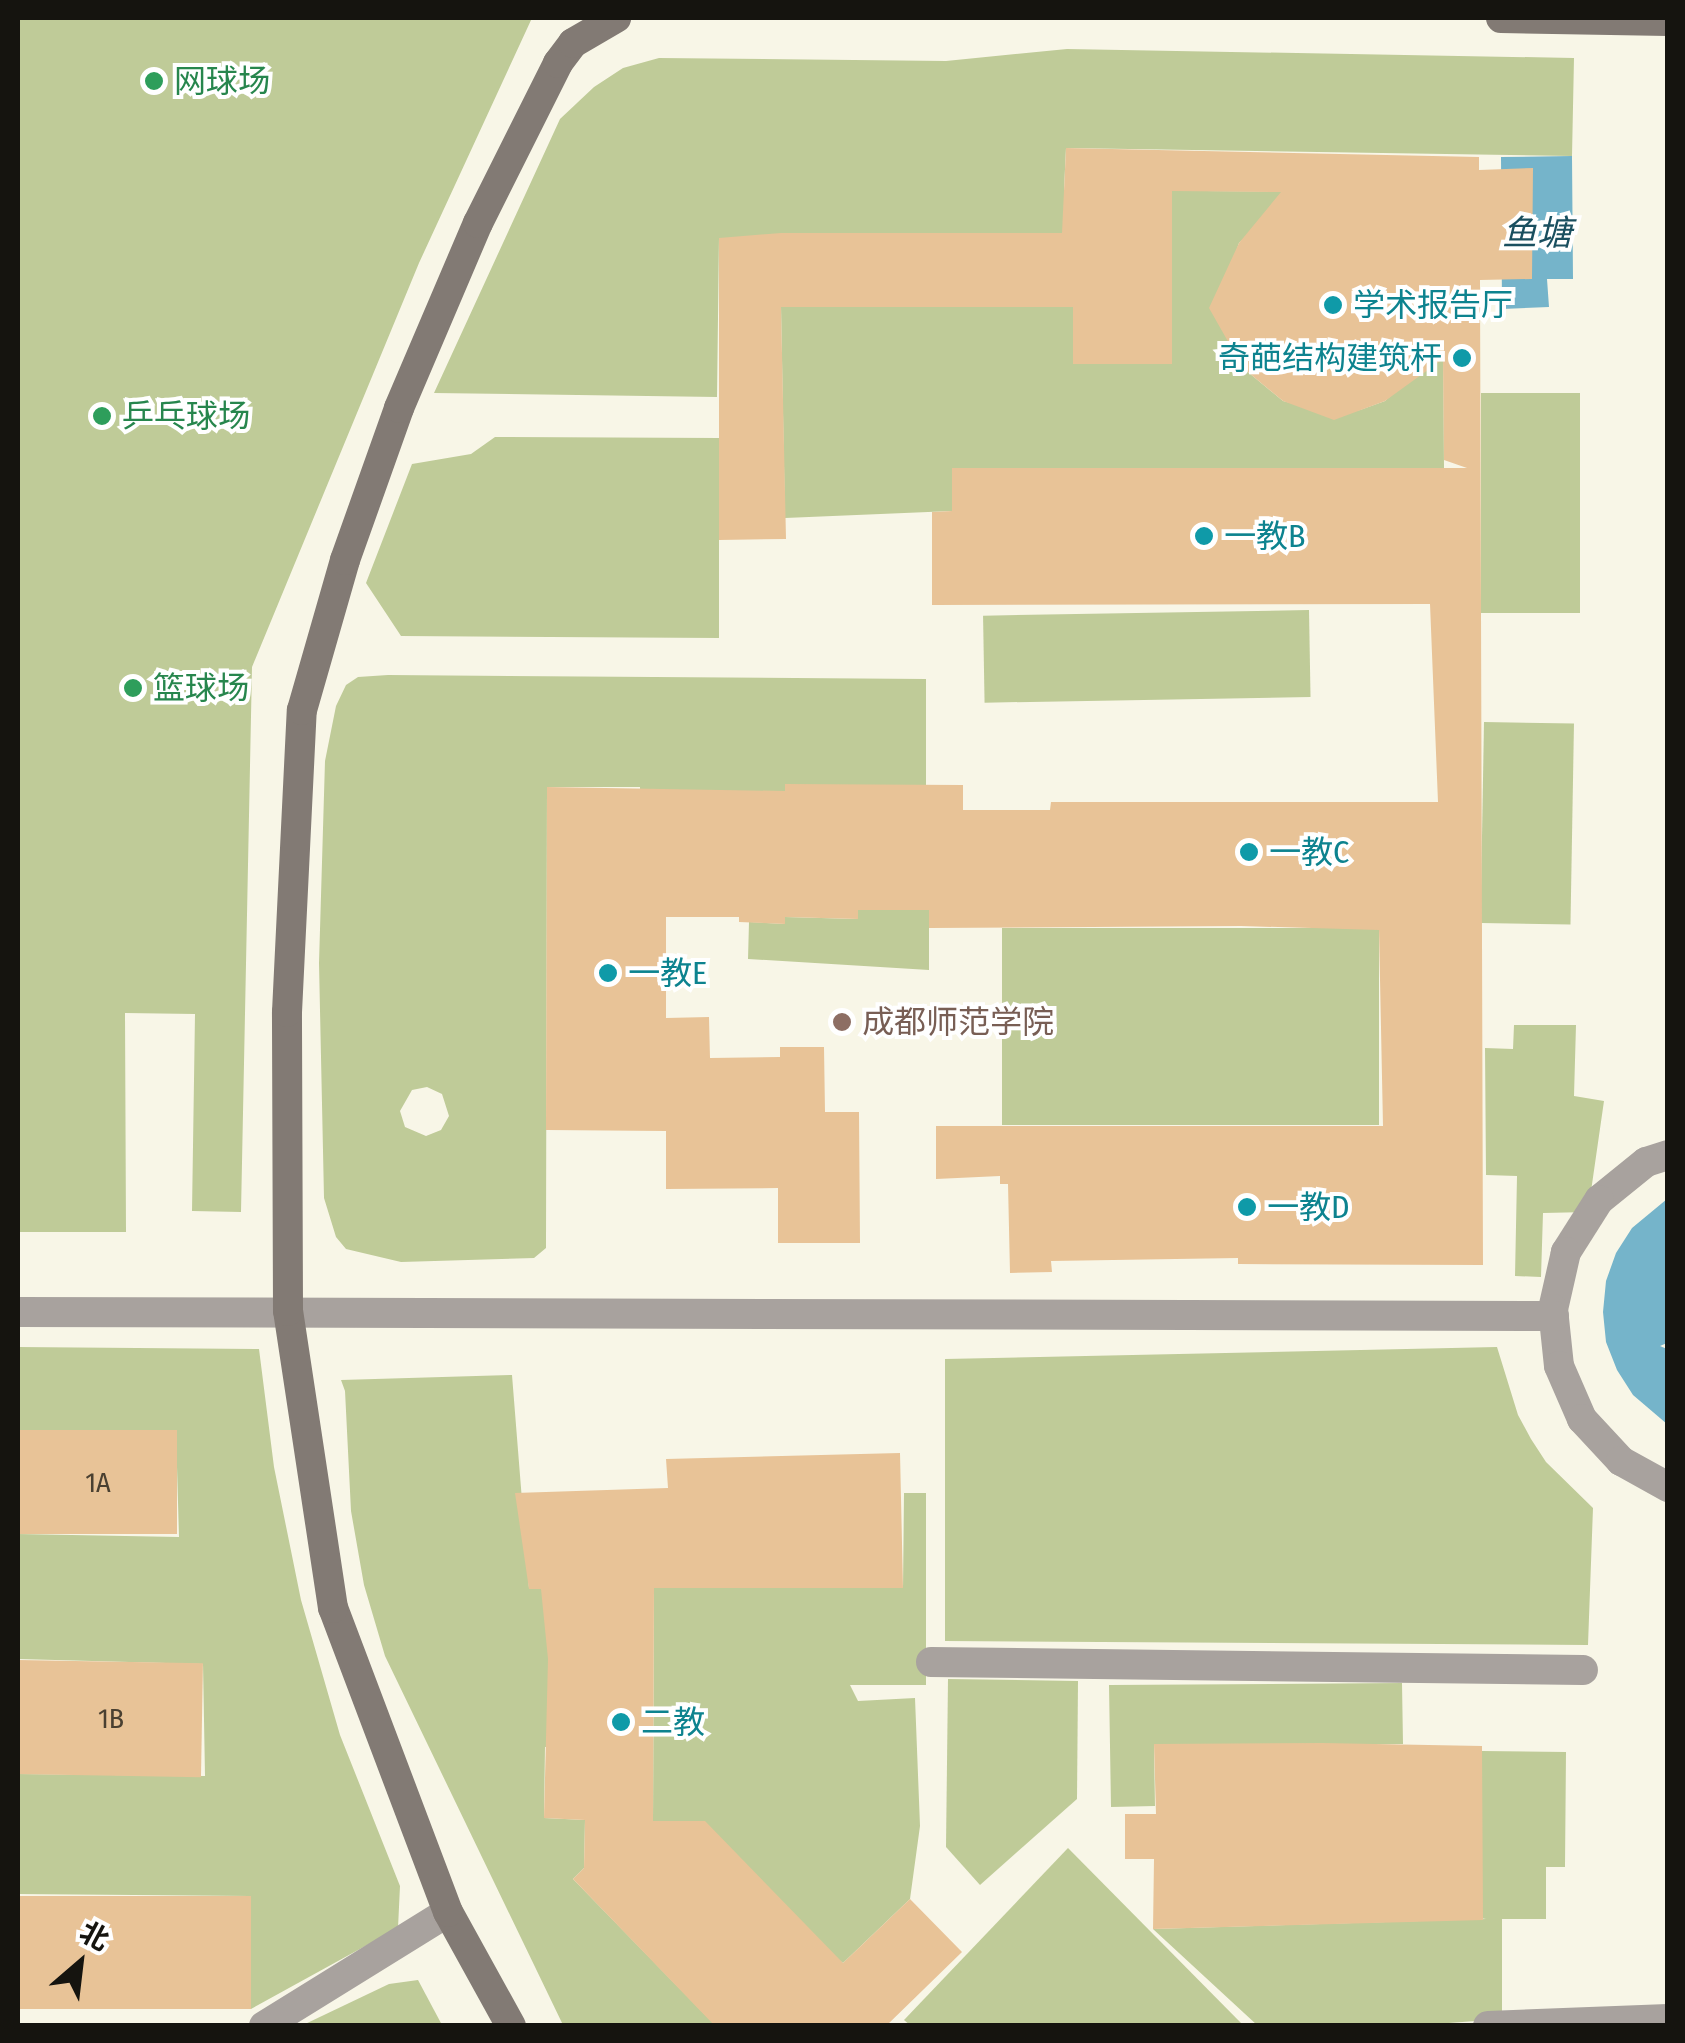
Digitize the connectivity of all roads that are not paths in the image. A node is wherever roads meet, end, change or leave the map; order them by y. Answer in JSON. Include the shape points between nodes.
{"nodes":[{"id":1,"x":616,"y":18,"type":"edge"},
{"id":2,"x":1501,"y":18,"type":"edge"},
{"id":3,"x":1572,"y":18,"type":"edge"},
{"id":4,"x":1668,"y":21,"type":"edge"},
{"id":5,"x":1668,"y":1155,"type":"edge"},
{"id":6,"x":288,"y":1310,"type":"junction"},
{"id":7,"x":18,"y":1312,"type":"edge"},
{"id":8,"x":1554,"y":1316,"type":"junction"},
{"id":9,"x":1668,"y":1487,"type":"edge"},
{"id":10,"x":931,"y":1662,"type":"dead end"},
{"id":11,"x":1584,"y":1670,"type":"dead end"},
{"id":12,"x":448,"y":1912,"type":"junction"},
{"id":13,"x":1668,"y":2018,"type":"edge"},
{"id":14,"x":264,"y":2026,"type":"edge"},
{"id":15,"x":512,"y":2026,"type":"edge"},
{"id":16,"x":1488,"y":2026,"type":"edge"}],
"edges":[{"from":1,"to":6,"type":"street","via":[[573,43],[558,62],[478,223],[398,408],[302,710],[287,1012]]},
{"from":2,"to":3,"type":"street"},
{"from":3,"to":4,"type":"street"},
{"from":5,"to":8,"type":"street","via":[[1646,1162],[1598,1200],[1566,1252]]},
{"from":6,"to":7,"type":"street"},
{"from":6,"to":8,"type":"street","via":[[338,1316]]},
{"from":6,"to":12,"type":"street","via":[[333,1608]]},
{"from":8,"to":9,"type":"street","via":[[1559,1366],[1582,1418],[1621,1461]]},
{"from":10,"to":11,"type":"street"},
{"from":12,"to":14,"type":"street"},
{"from":12,"to":15,"type":"street"},
{"from":13,"to":16,"type":"street"}]}
